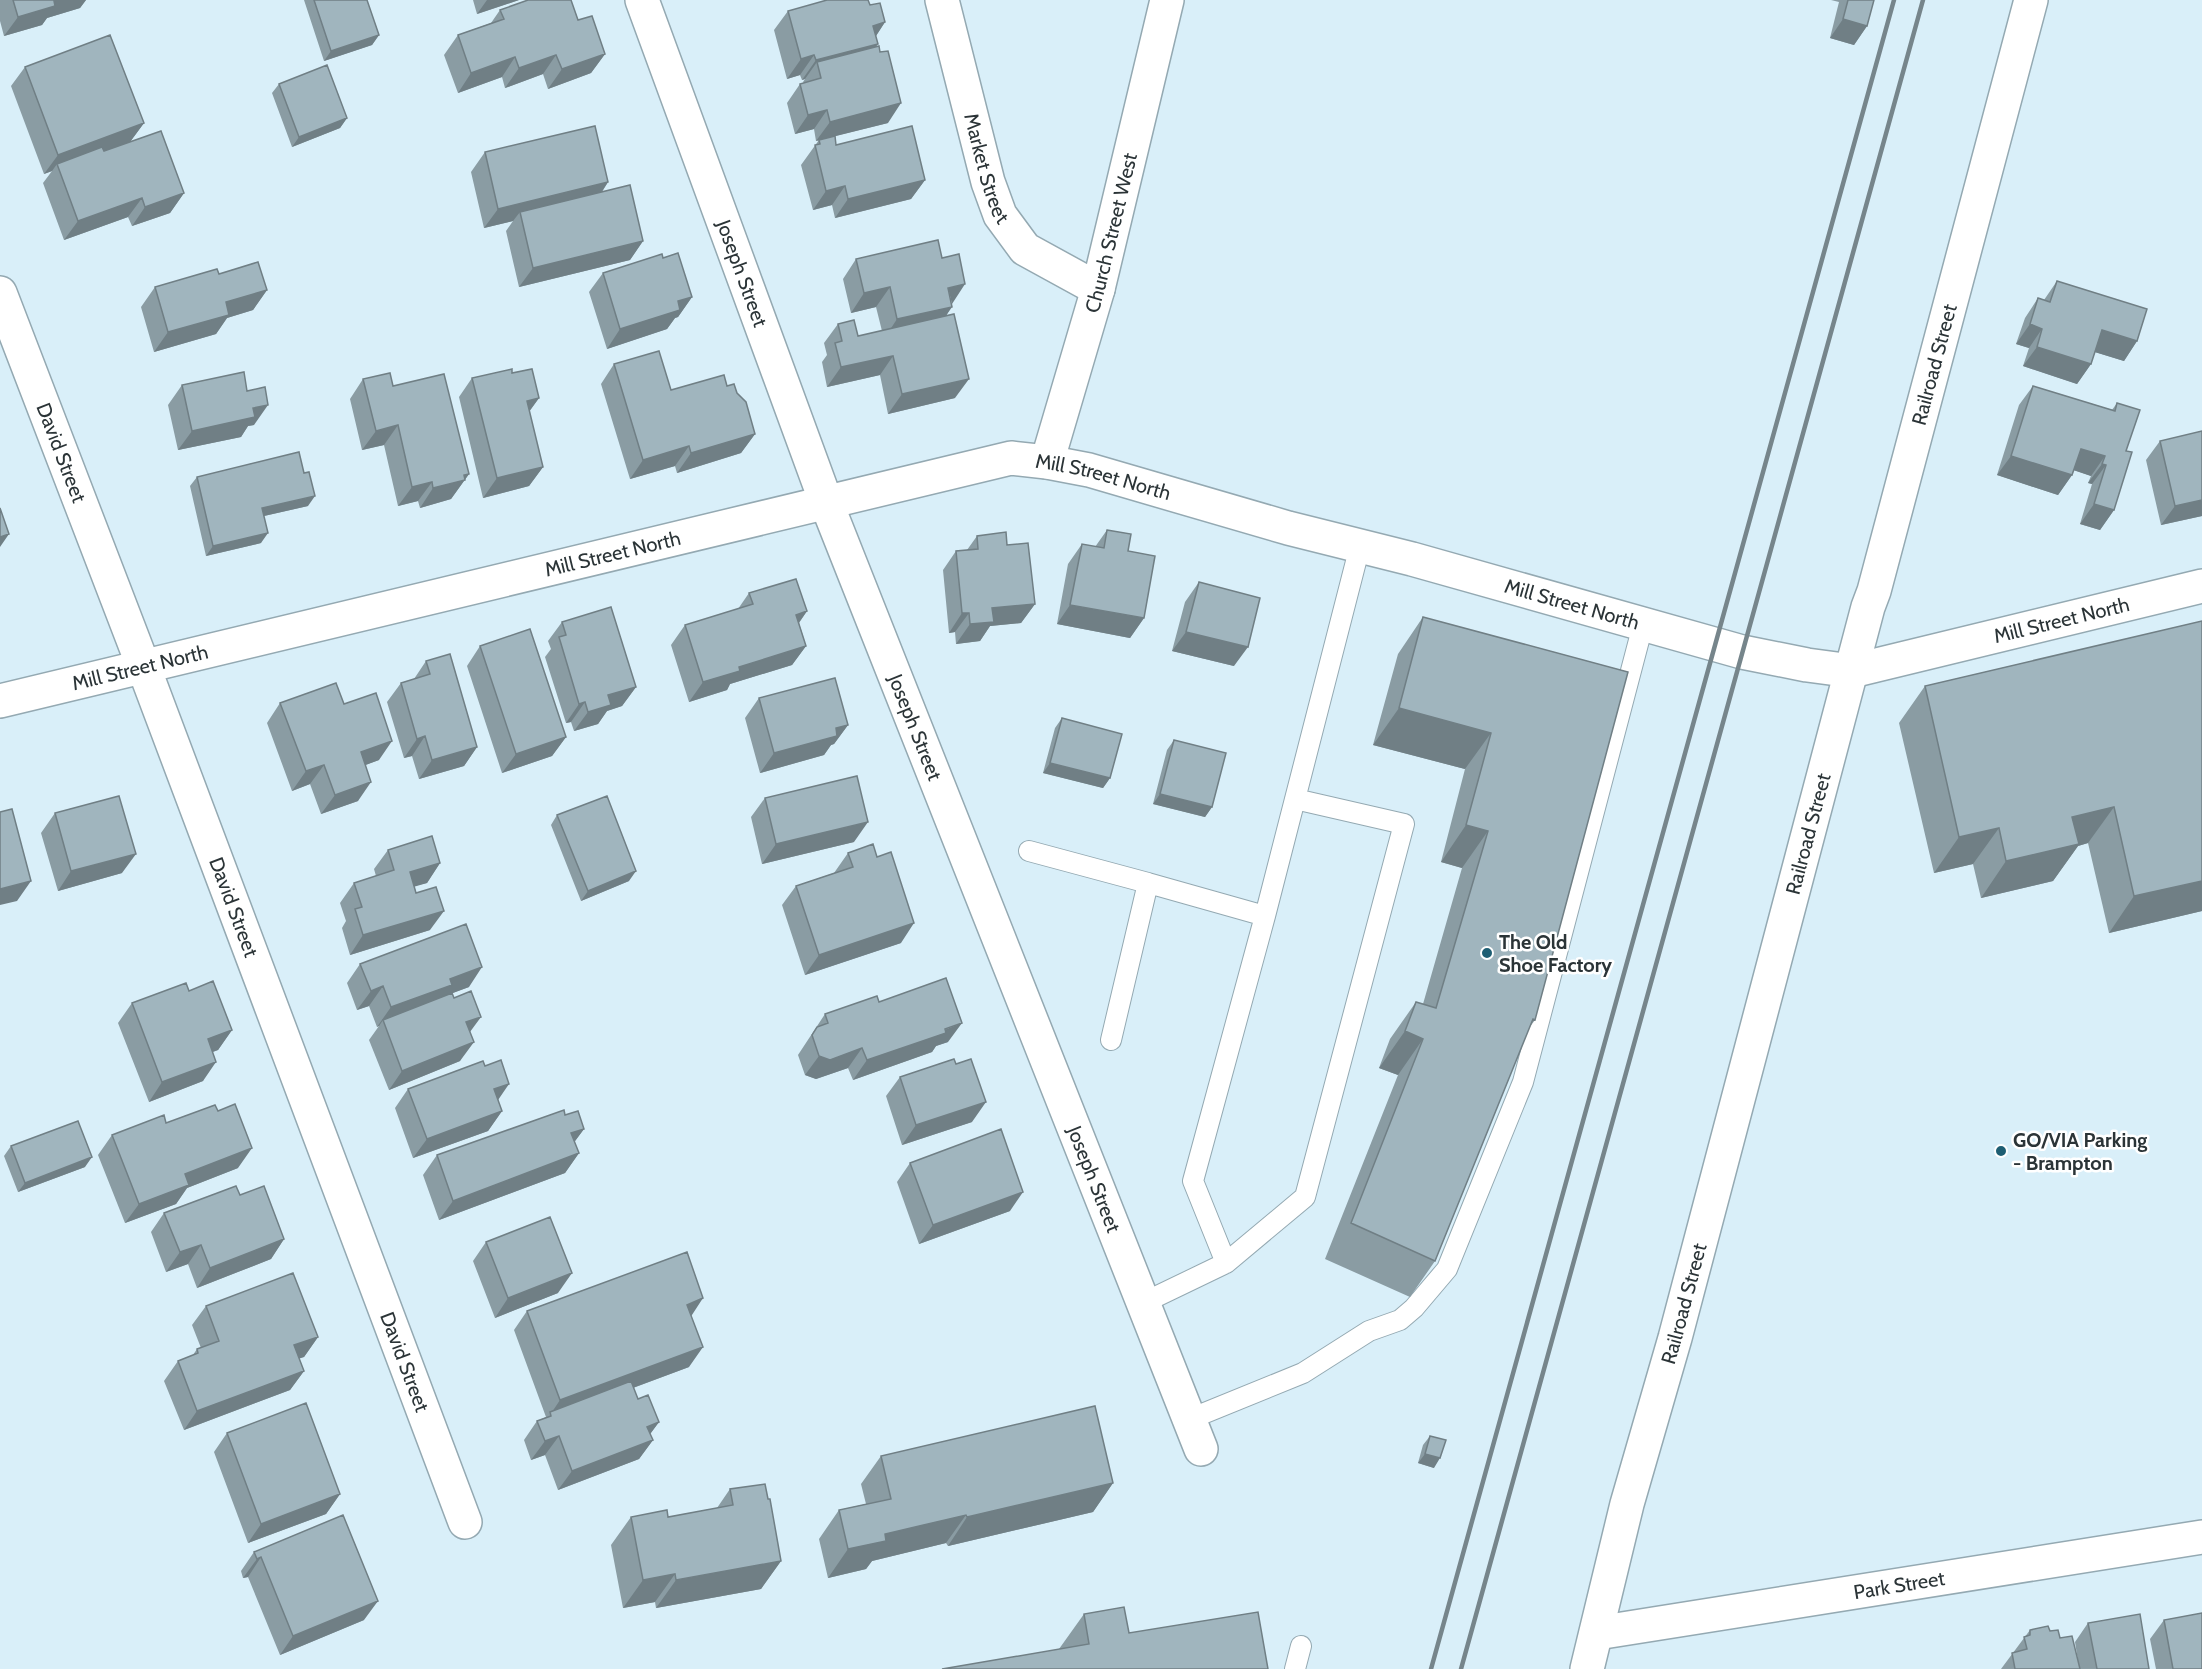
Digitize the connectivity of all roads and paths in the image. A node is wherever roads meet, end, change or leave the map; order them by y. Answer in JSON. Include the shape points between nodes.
{"nodes":[{"id":1,"x":642,"y":0,"type":"edge"},
{"id":2,"x":942,"y":0,"type":"edge"},
{"id":3,"x":1167,"y":0,"type":"edge"},
{"id":4,"x":2031,"y":0,"type":"edge"},
{"id":5,"x":1098,"y":289,"type":"junction"},
{"id":6,"x":0,"y":293,"type":"edge"},
{"id":7,"x":1047,"y":462,"type":"junction"},
{"id":8,"x":826,"y":502,"type":"junction"},
{"id":9,"x":1360,"y":546,"type":"junction"},
{"id":10,"x":2202,"y":586,"type":"edge"},
{"id":11,"x":1643,"y":625,"type":"junction"},
{"id":12,"x":144,"y":668,"type":"junction"},
{"id":13,"x":1852,"y":670,"type":"junction"},
{"id":14,"x":0,"y":701,"type":"edge"},
{"id":15,"x":1295,"y":799,"type":"junction"},
{"id":16,"x":1029,"y":851,"type":"dead end"},
{"id":17,"x":1148,"y":883,"type":"junction"},
{"id":18,"x":1265,"y":916,"type":"junction"},
{"id":19,"x":1112,"y":1040,"type":"dead end"},
{"id":20,"x":1226,"y":1263,"type":"junction"},
{"id":21,"x":1143,"y":1303,"type":"junction"},
{"id":22,"x":1190,"y":1419,"type":"junction"},
{"id":23,"x":1202,"y":1449,"type":"dead end"},
{"id":24,"x":465,"y":1522,"type":"dead end"},
{"id":25,"x":2202,"y":1537,"type":"edge"},
{"id":26,"x":1597,"y":1633,"type":"junction"},
{"id":27,"x":1301,"y":1646,"type":"dead end"},
{"id":28,"x":1295,"y":1669,"type":"edge"},
{"id":29,"x":1587,"y":1669,"type":"edge"}],
"edges":[{"from":1,"to":8,"type":"street","name":"Joseph Street"},
{"from":2,"to":5,"type":"street","name":"Market Street","via":[[1000,215],[1025,249]]},
{"from":3,"to":5,"type":"street","name":"Church Street West"},
{"from":4,"to":13,"type":"street","name":"Railroad Street"},
{"from":5,"to":7,"type":"street","name":"Church Street West"},
{"from":6,"to":12,"type":"street","name":"David Street"},
{"from":7,"to":8,"type":"street","name":"Mill Street North","via":[[1011,458]]},
{"from":7,"to":9,"type":"street","name":"Mill Street North","via":[[1089,470]]},
{"from":8,"to":12,"type":"street","name":"Mill Street North"},
{"from":8,"to":21,"type":"street","name":"Joseph Street"},
{"from":9,"to":11,"type":"street","name":"Mill Street North"},
{"from":9,"to":15,"type":"lane"},
{"from":10,"to":13,"type":"street","name":"Mill Street North"},
{"from":11,"to":13,"type":"street","name":"Mill Street North","via":[[1743,652]]},
{"from":11,"to":22,"type":"lane","via":[[1523,1082],[1447,1269],[1400,1320],[1369,1331],[1303,1373]]},
{"from":12,"to":14,"type":"street","name":"Mill Street North"},
{"from":12,"to":24,"type":"street","name":"David Street"},
{"from":13,"to":26,"type":"street","name":"Railroad Street","via":[[1675,1338],[1627,1504]]},
{"from":15,"to":18,"type":"lane"},
{"from":15,"to":20,"type":"lane","via":[[1404,824],[1305,1197]]},
{"from":16,"to":17,"type":"lane"},
{"from":17,"to":18,"type":"lane"},
{"from":17,"to":19,"type":"lane"},
{"from":18,"to":20,"type":"lane","via":[[1193,1181]]},
{"from":20,"to":21,"type":"lane"},
{"from":21,"to":22,"type":"street","name":"Joseph Street"},
{"from":22,"to":23,"type":"street","name":"Joseph Street"},
{"from":25,"to":26,"type":"street","name":"Park Street"},
{"from":26,"to":29,"type":"street","name":"Railroad Street"},
{"from":27,"to":28,"type":"lane"}]}
